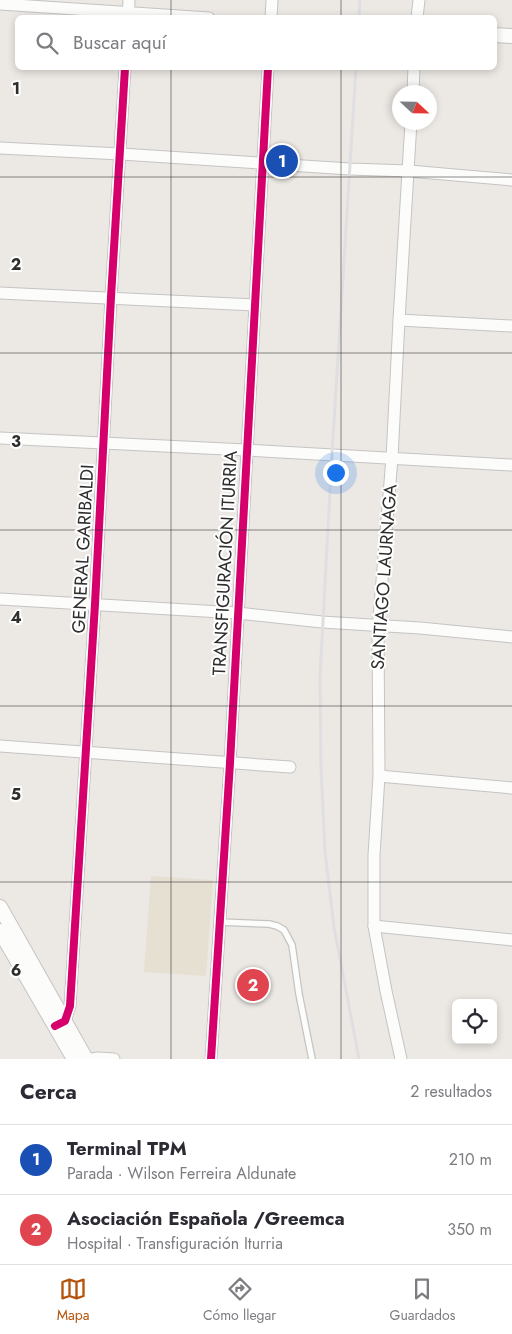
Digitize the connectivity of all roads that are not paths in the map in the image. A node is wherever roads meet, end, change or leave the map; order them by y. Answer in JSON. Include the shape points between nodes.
{"nodes":[{"id":1,"x":129,"y":0,"type":"edge"},
{"id":2,"x":272,"y":0,"type":"edge"},
{"id":3,"x":419,"y":0,"type":"edge"},
{"id":4,"x":0,"y":4,"type":"edge"},
{"id":5,"x":128,"y":15,"type":"edge"},
{"id":6,"x":271,"y":15,"type":"edge"},
{"id":7,"x":417,"y":15,"type":"edge"},
{"id":8,"x":497,"y":35,"type":"edge"},
{"id":9,"x":512,"y":36,"type":"edge"},
{"id":10,"x":126,"y":70,"type":"edge"},
{"id":11,"x":268,"y":70,"type":"edge"},
{"id":12,"x":414,"y":70,"type":"edge"},
{"id":13,"x":413,"y":85,"type":"edge"},
{"id":14,"x":411,"y":130,"type":"edge"},
{"id":15,"x":0,"y":148,"type":"edge"},
{"id":16,"x":120,"y":154,"type":"junction"},
{"id":17,"x":263,"y":163,"type":"junction"},
{"id":18,"x":409,"y":171,"type":"junction"},
{"id":19,"x":512,"y":180,"type":"edge"},
{"id":20,"x":0,"y":292,"type":"edge"},
{"id":21,"x":111,"y":297,"type":"junction"},
{"id":22,"x":255,"y":306,"type":"junction"},
{"id":23,"x":399,"y":320,"type":"junction"},
{"id":24,"x":512,"y":326,"type":"edge"},
{"id":25,"x":0,"y":438,"type":"edge"},
{"id":26,"x":103,"y":442,"type":"junction"},
{"id":27,"x":246,"y":450,"type":"junction"},
{"id":28,"x":392,"y":458,"type":"junction"},
{"id":29,"x":512,"y":465,"type":"edge"},
{"id":30,"x":0,"y":599,"type":"edge"},
{"id":31,"x":95,"y":604,"type":"junction"},
{"id":32,"x":238,"y":613,"type":"junction"},
{"id":33,"x":378,"y":626,"type":"junction"},
{"id":34,"x":512,"y":637,"type":"edge"},
{"id":35,"x":0,"y":746,"type":"edge"},
{"id":36,"x":86,"y":752,"type":"junction"},
{"id":37,"x":230,"y":763,"type":"junction"},
{"id":38,"x":290,"y":767,"type":"dead end"},
{"id":39,"x":379,"y":776,"type":"junction"},
{"id":40,"x":512,"y":788,"type":"edge"},
{"id":41,"x":0,"y":907,"type":"edge"},
{"id":42,"x":219,"y":922,"type":"junction"},
{"id":43,"x":374,"y":926,"type":"junction"},
{"id":44,"x":0,"y":931,"type":"edge"},
{"id":45,"x":512,"y":940,"type":"edge"},
{"id":46,"x":60,"y":1024,"type":"junction"},
{"id":47,"x":74,"y":1059,"type":"edge"},
{"id":48,"x":86,"y":1059,"type":"edge"},
{"id":49,"x":92,"y":1059,"type":"edge"},
{"id":50,"x":114,"y":1059,"type":"edge"},
{"id":51,"x":211,"y":1059,"type":"edge"},
{"id":52,"x":312,"y":1059,"type":"edge"},
{"id":53,"x":401,"y":1059,"type":"edge"}],
"edges":[{"from":1,"to":5,"type":"street"},
{"from":2,"to":6,"type":"street"},
{"from":3,"to":7,"type":"street"},
{"from":4,"to":5,"type":"street"},
{"from":8,"to":9,"type":"street"},
{"from":10,"to":16,"type":"street","name":"GENERAL GARIBALDI"},
{"from":11,"to":17,"type":"street","name":"TRANSFIGURACIÓN ITURRIA"},
{"from":12,"to":13,"type":"street"},
{"from":14,"to":18,"type":"street","name":"SANTIAGO LAURNAGA"},
{"from":15,"to":16,"type":"street"},
{"from":16,"to":17,"type":"street"},
{"from":16,"to":21,"type":"street","name":"GENERAL GARIBALDI"},
{"from":17,"to":18,"type":"street"},
{"from":17,"to":22,"type":"street","name":"TRANSFIGURACIÓN ITURRIA"},
{"from":18,"to":19,"type":"street"},
{"from":18,"to":23,"type":"street","name":"SANTIAGO LAURNAGA"},
{"from":20,"to":21,"type":"street"},
{"from":21,"to":22,"type":"street"},
{"from":21,"to":26,"type":"street","name":"GENERAL GARIBALDI"},
{"from":22,"to":27,"type":"street","name":"TRANSFIGURACIÓN ITURRIA"},
{"from":23,"to":24,"type":"street"},
{"from":23,"to":28,"type":"street","name":"SANTIAGO LAURNAGA"},
{"from":25,"to":26,"type":"street"},
{"from":26,"to":27,"type":"street"},
{"from":26,"to":31,"type":"street","name":"GENERAL GARIBALDI"},
{"from":27,"to":28,"type":"street"},
{"from":27,"to":32,"type":"street","name":"TRANSFIGURACIÓN ITURRIA"},
{"from":28,"to":29,"type":"street"},
{"from":28,"to":33,"type":"street","name":"SANTIAGO LAURNAGA"},
{"from":30,"to":31,"type":"street"},
{"from":31,"to":32,"type":"street"},
{"from":31,"to":36,"type":"street","name":"GENERAL GARIBALDI"},
{"from":32,"to":33,"type":"street"},
{"from":32,"to":37,"type":"street","name":"TRANSFIGURACIÓN ITURRIA"},
{"from":33,"to":34,"type":"street"},
{"from":33,"to":39,"type":"street","name":"SANTIAGO LAURNAGA"},
{"from":35,"to":36,"type":"street"},
{"from":36,"to":37,"type":"street"},
{"from":36,"to":46,"type":"street","name":"GENERAL GARIBALDI","via":[[70,1006]]},
{"from":37,"to":38,"type":"street"},
{"from":37,"to":42,"type":"street","name":"TRANSFIGURACIÓN ITURRIA"},
{"from":39,"to":40,"type":"street"},
{"from":39,"to":43,"type":"street","name":"SANTIAGO LAURNAGA"},
{"from":41,"to":46,"type":"street"},
{"from":42,"to":51,"type":"street","name":"TRANSFIGURACIÓN ITURRIA"},
{"from":42,"to":52,"type":"lane","via":[[269,924],[284,930],[292,945]]},
{"from":43,"to":45,"type":"street"},
{"from":43,"to":53,"type":"street","name":"SANTIAGO LAURNAGA"},
{"from":44,"to":46,"type":"street"},
{"from":46,"to":47,"type":"street"},
{"from":46,"to":48,"type":"street"},
{"from":49,"to":50,"type":"street"}]}
